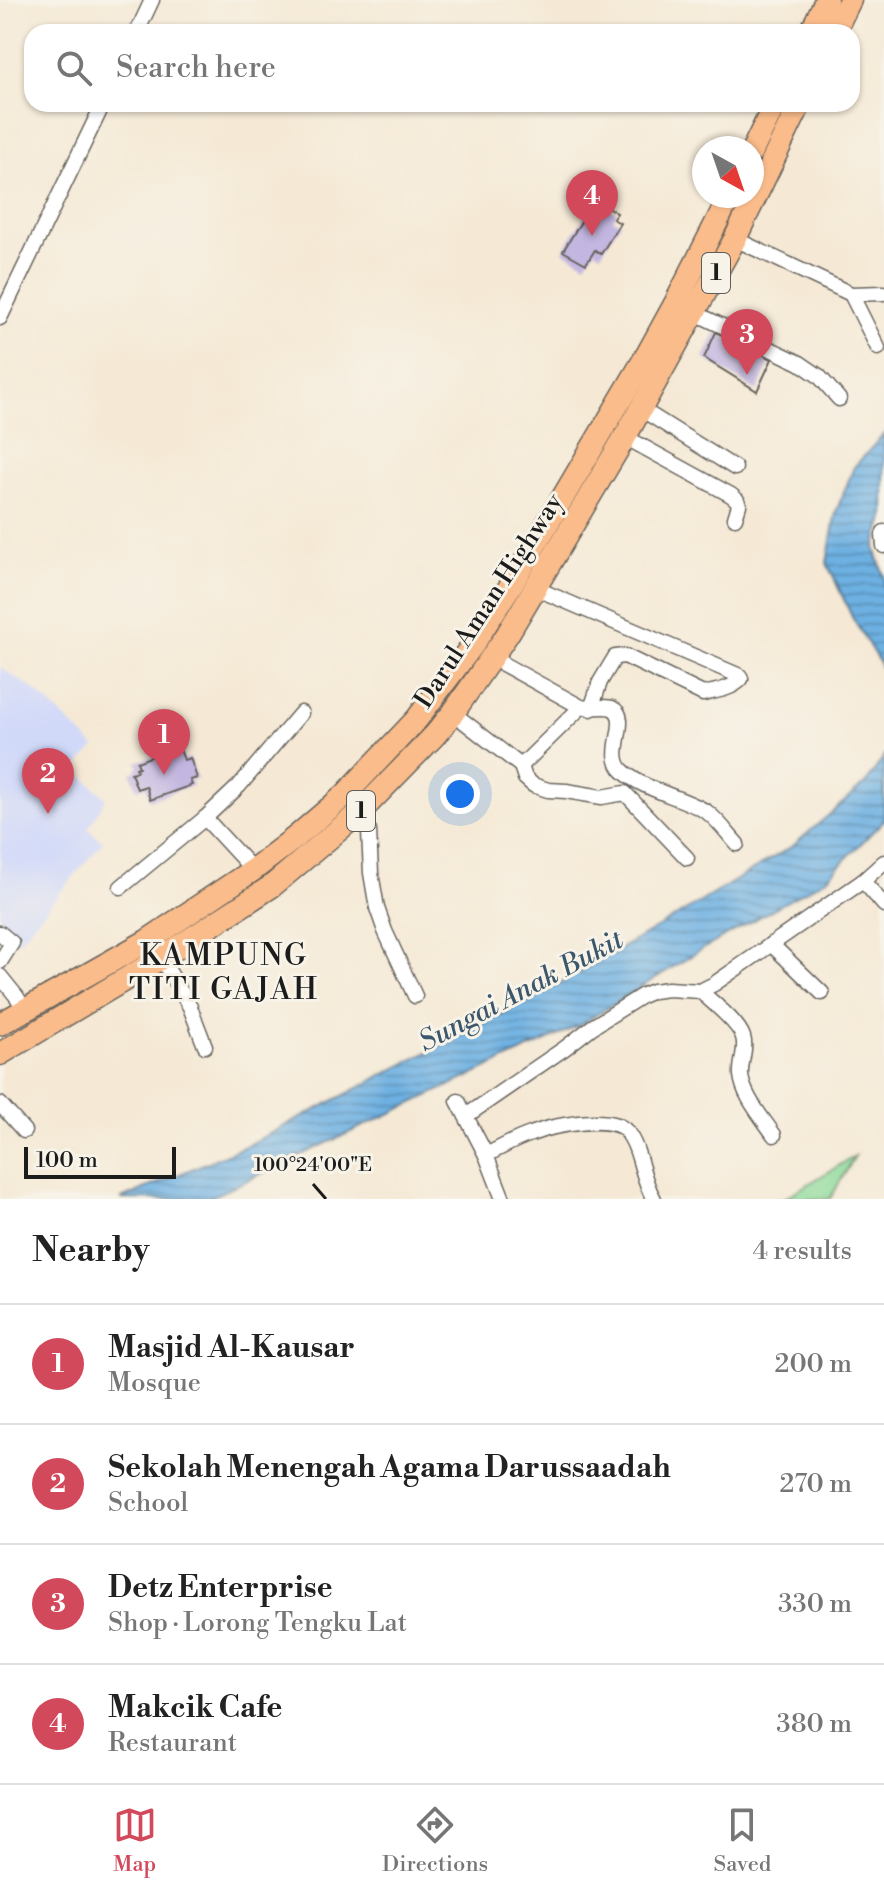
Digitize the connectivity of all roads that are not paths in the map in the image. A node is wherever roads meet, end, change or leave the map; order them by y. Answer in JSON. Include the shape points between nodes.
{"nodes":[{"id":1,"x":152,"y":0,"type":"edge"},
{"id":2,"x":826,"y":0,"type":"edge"},
{"id":3,"x":850,"y":0,"type":"edge"},
{"id":4,"x":141,"y":24,"type":"edge"},
{"id":5,"x":815,"y":24,"type":"edge"},
{"id":6,"x":838,"y":24,"type":"edge"},
{"id":7,"x":99,"y":112,"type":"edge"},
{"id":8,"x":771,"y":112,"type":"edge"},
{"id":9,"x":796,"y":112,"type":"edge"},
{"id":10,"x":759,"y":136,"type":"edge"},
{"id":11,"x":724,"y":208,"type":"edge"},
{"id":12,"x":735,"y":239,"type":"junction"},
{"id":13,"x":884,"y":293,"type":"edge"},
{"id":14,"x":851,"y":294,"type":"junction"},
{"id":15,"x":695,"y":313,"type":"junction"},
{"id":16,"x":0,"y":318,"type":"edge"},
{"id":17,"x":878,"y":348,"type":"dead end"},
{"id":18,"x":839,"y":399,"type":"dead end"},
{"id":19,"x":641,"y":409,"type":"junction"},
{"id":20,"x":625,"y":437,"type":"junction"},
{"id":21,"x":613,"y":458,"type":"junction"},
{"id":22,"x":735,"y":468,"type":"dead end"},
{"id":23,"x":579,"y":471,"type":"junction"},
{"id":24,"x":588,"y":501,"type":"junction"},
{"id":25,"x":554,"y":512,"type":"junction"},
{"id":26,"x":735,"y":518,"type":"dead end"},
{"id":27,"x":884,"y":532,"type":"edge"},
{"id":28,"x":884,"y":546,"type":"edge"},
{"id":29,"x":535,"y":588,"type":"junction"},
{"id":30,"x":492,"y":658,"type":"junction"},
{"id":31,"x":586,"y":708,"type":"junction"},
{"id":32,"x":301,"y":713,"type":"dead end"},
{"id":33,"x":453,"y":713,"type":"junction"},
{"id":34,"x":521,"y":766,"type":"junction"},
{"id":35,"x":360,"y":812,"type":"junction"},
{"id":36,"x":205,"y":818,"type":"junction"},
{"id":37,"x":737,"y":844,"type":"dead end"},
{"id":38,"x":687,"y":858,"type":"dead end"},
{"id":39,"x":884,"y":862,"type":"edge"},
{"id":40,"x":253,"y":870,"type":"junction"},
{"id":41,"x":863,"y":881,"type":"junction"},
{"id":42,"x":121,"y":887,"type":"dead end"},
{"id":43,"x":884,"y":905,"type":"edge"},
{"id":44,"x":0,"y":933,"type":"edge"},
{"id":45,"x":771,"y":944,"type":"junction"},
{"id":46,"x":161,"y":958,"type":"junction"},
{"id":47,"x":0,"y":962,"type":"edge"},
{"id":48,"x":0,"y":976,"type":"edge"},
{"id":49,"x":700,"y":991,"type":"junction"},
{"id":50,"x":822,"y":993,"type":"dead end"},
{"id":51,"x":415,"y":996,"type":"dead end"},
{"id":52,"x":24,"y":1009,"type":"junction"},
{"id":53,"x":0,"y":1024,"type":"edge"},
{"id":54,"x":205,"y":1046,"type":"dead end"},
{"id":55,"x":0,"y":1054,"type":"edge"},
{"id":56,"x":458,"y":1101,"type":"dead end"},
{"id":57,"x":0,"y":1104,"type":"edge"},
{"id":58,"x":466,"y":1116,"type":"junction"},
{"id":59,"x":24,"y":1131,"type":"dead end"},
{"id":60,"x":774,"y":1135,"type":"dead end"},
{"id":61,"x":486,"y":1155,"type":"junction"},
{"id":62,"x":503,"y":1199,"type":"edge"},
{"id":63,"x":654,"y":1199,"type":"edge"}],
"edges":[{"from":1,"to":4,"type":"street"},
{"from":2,"to":5,"type":"highway"},
{"from":3,"to":6,"type":"highway"},
{"from":7,"to":16,"type":"street"},
{"from":8,"to":10,"type":"highway"},
{"from":9,"to":12,"type":"highway","name":"Darul Aman Highway","number":"1"},
{"from":11,"to":23,"type":"highway","name":"Darul Aman Highway","number":"1"},
{"from":12,"to":14,"type":"street"},
{"from":12,"to":15,"type":"highway","name":"Darul Aman Highway","number":"1"},
{"from":13,"to":14,"type":"street"},
{"from":14,"to":17,"type":"street"},
{"from":15,"to":18,"type":"street","via":[[800,363]]},
{"from":15,"to":19,"type":"highway","name":"Darul Aman Highway","number":"1"},
{"from":19,"to":20,"type":"highway","name":"Darul Aman Highway","number":"1"},
{"from":19,"to":22,"type":"street"},
{"from":20,"to":21,"type":"highway","name":"Darul Aman Highway","number":"1"},
{"from":20,"to":26,"type":"street","via":[[731,495],[739,505]]},
{"from":21,"to":23,"type":"highway","via":[[600,471]]},
{"from":21,"to":24,"type":"highway","name":"Darul Aman Highway","number":"1"},
{"from":23,"to":25,"type":"highway","name":"Darul Aman Highway","number":"1"},
{"from":24,"to":25,"type":"highway","via":[[569,502]]},
{"from":24,"to":29,"type":"highway","name":"Darul Aman Highway","number":"1"},
{"from":25,"to":40,"type":"highway","name":"Darul Aman Highway","number":"1","via":[[487,624],[417,719],[345,795]]},
{"from":27,"to":28,"type":"street"},
{"from":29,"to":30,"type":"highway","name":"Darul Aman Highway","number":"1"},
{"from":29,"to":31,"type":"street","via":[[741,678],[703,694],[619,655]]},
{"from":30,"to":31,"type":"street"},
{"from":30,"to":33,"type":"highway","name":"Darul Aman Highway","number":"1"},
{"from":31,"to":34,"type":"street"},
{"from":31,"to":37,"type":"street","via":[[615,709],[620,729],[616,761],[626,773],[705,811]]},
{"from":32,"to":36,"type":"street"},
{"from":33,"to":34,"type":"street"},
{"from":33,"to":35,"type":"highway","name":"Darul Aman Highway","number":"1"},
{"from":34,"to":38,"type":"street","via":[[525,778],[548,790],[602,797],[625,793]]},
{"from":35,"to":46,"type":"highway","name":"Darul Aman Highway","number":"1","via":[[272,886]]},
{"from":35,"to":51,"type":"street","via":[[369,831],[377,908]]},
{"from":36,"to":40,"type":"street"},
{"from":36,"to":42,"type":"street"},
{"from":39,"to":41,"type":"street"},
{"from":40,"to":52,"type":"highway","name":"Darul Aman Highway","number":"1","via":[[147,941]]},
{"from":41,"to":43,"type":"street"},
{"from":41,"to":45,"type":"street"},
{"from":44,"to":47,"type":"street","via":[[12,943]]},
{"from":45,"to":49,"type":"street"},
{"from":45,"to":50,"type":"street"},
{"from":46,"to":54,"type":"street","via":[[190,1007]]},
{"from":46,"to":55,"type":"highway","name":"Darul Aman Highway","number":"1"},
{"from":48,"to":52,"type":"street"},
{"from":49,"to":58,"type":"street","via":[[668,989],[643,995]]},
{"from":49,"to":60,"type":"street","via":[[742,1035],[744,1086]]},
{"from":52,"to":53,"type":"highway","name":"Darul Aman Highway","number":"1"},
{"from":56,"to":58,"type":"street"},
{"from":57,"to":59,"type":"street"},
{"from":58,"to":61,"type":"street"},
{"from":61,"to":62,"type":"street"},
{"from":61,"to":63,"type":"street","via":[[548,1128],[615,1124],[631,1139]]}]}
